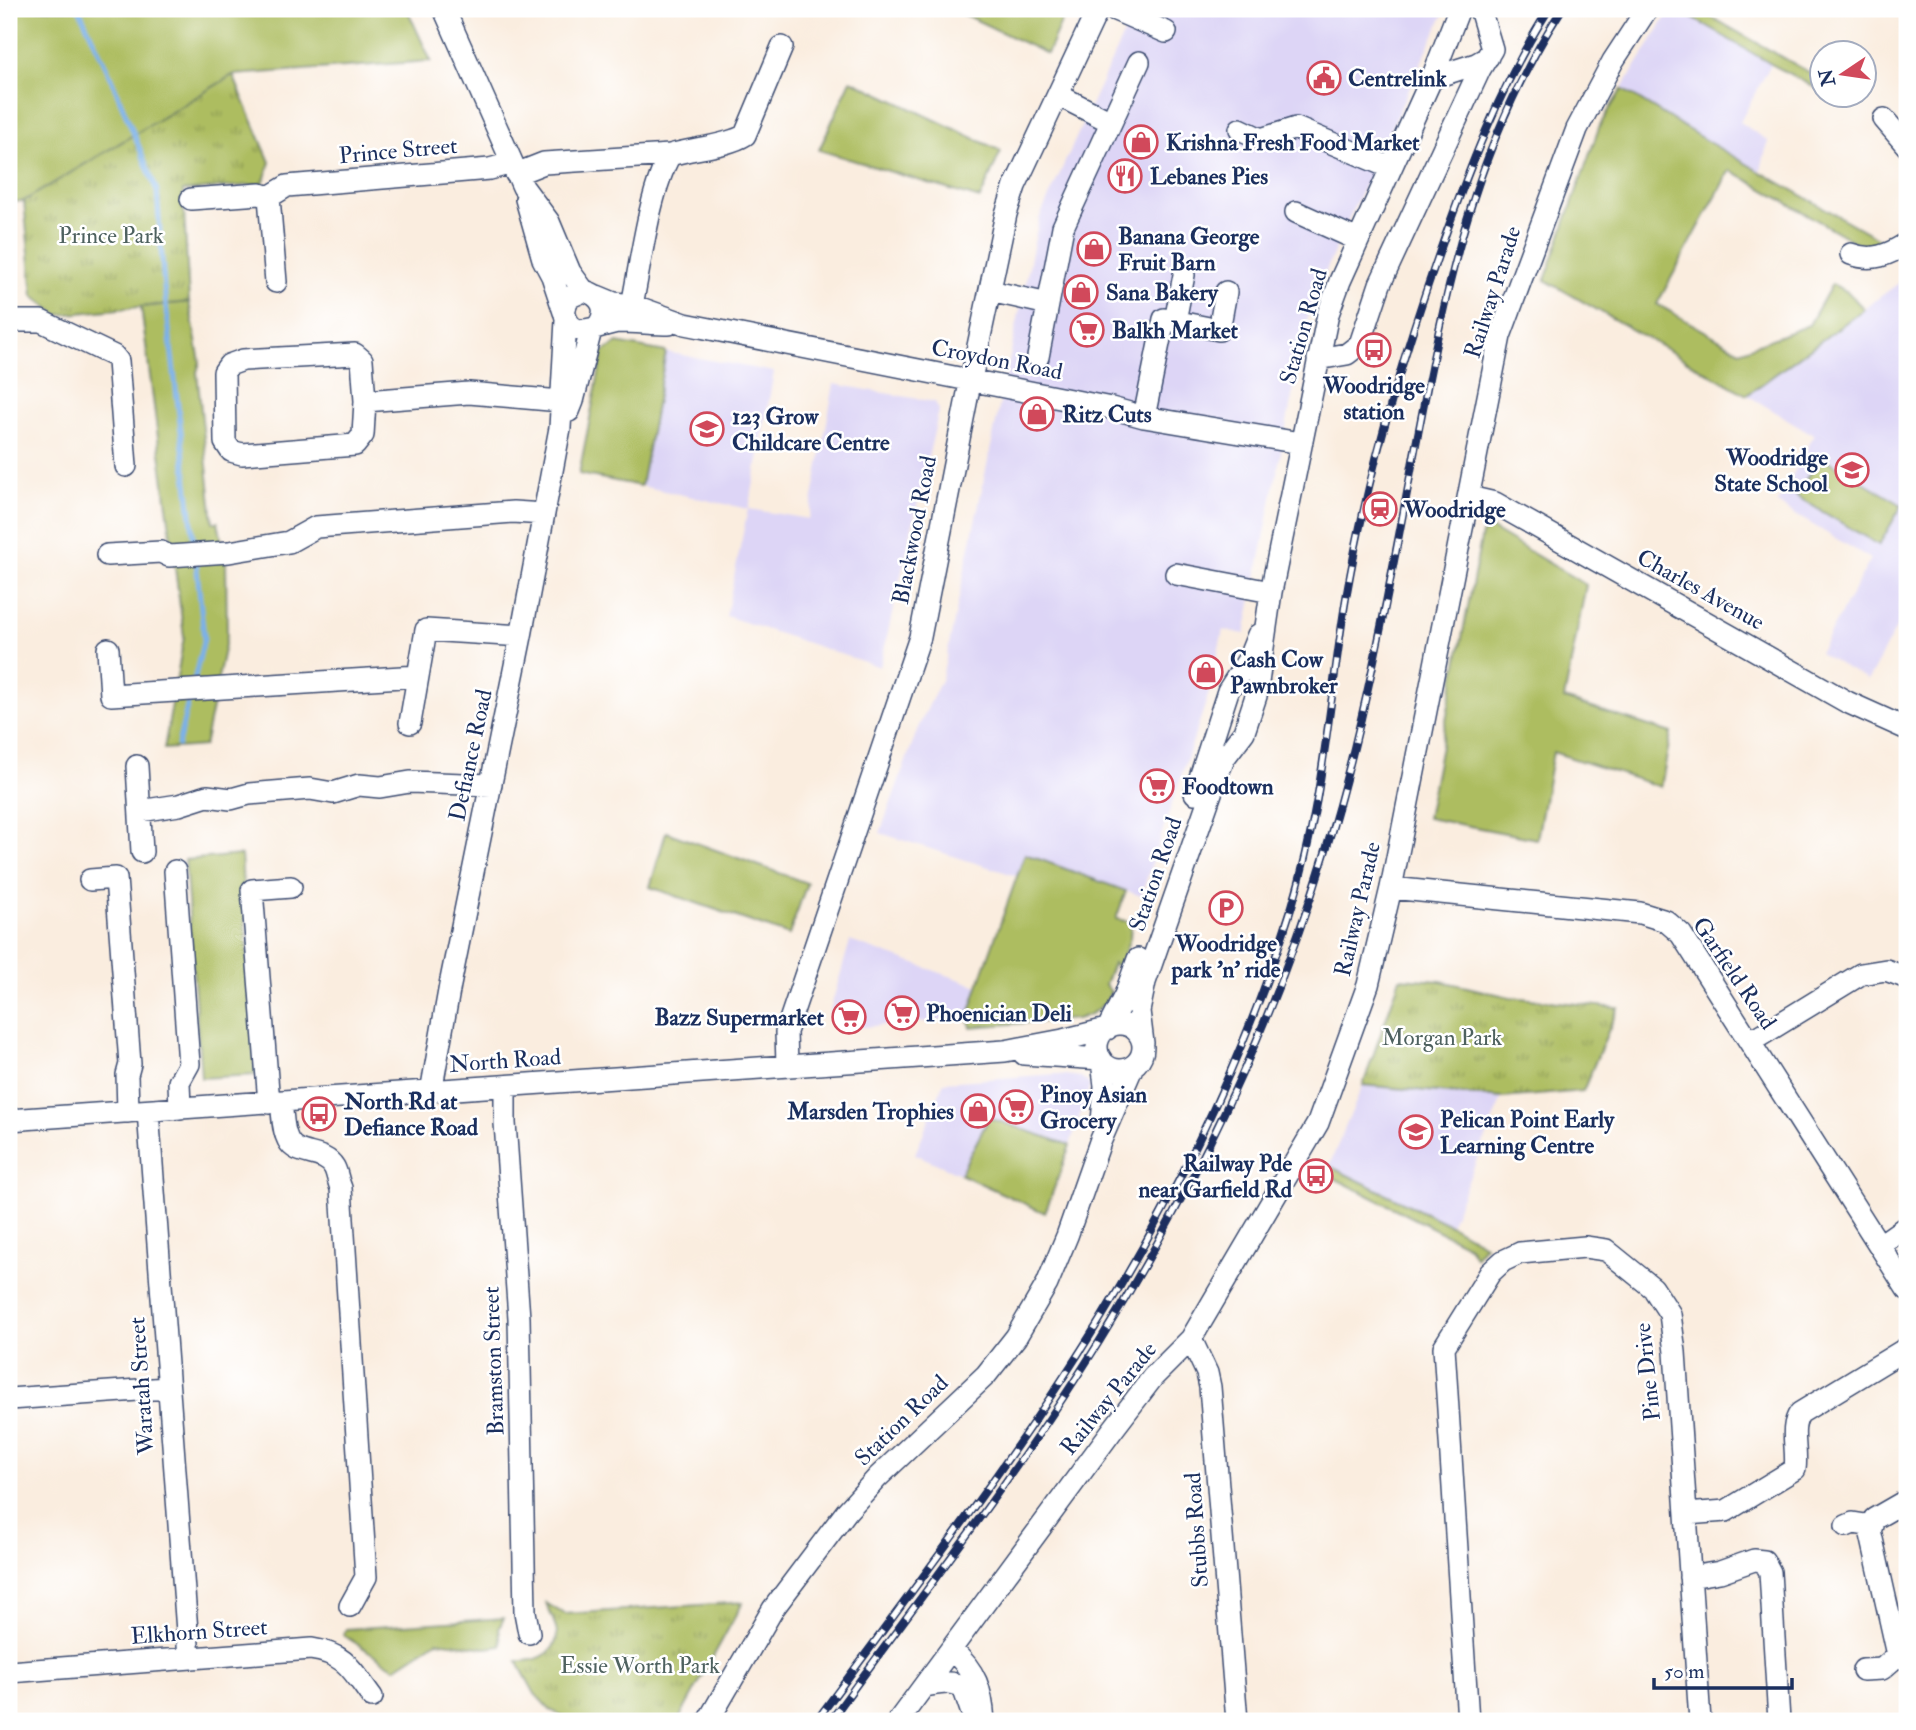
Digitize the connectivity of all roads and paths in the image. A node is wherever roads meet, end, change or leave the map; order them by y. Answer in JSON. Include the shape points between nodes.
{"nodes":[{"id":1,"x":444,"y":9,"type":"edge"},
{"id":2,"x":1098,"y":9,"type":"edge"},
{"id":3,"x":1113,"y":9,"type":"edge"},
{"id":4,"x":1459,"y":9,"type":"edge"},
{"id":5,"x":1477,"y":9,"type":"edge"},
{"id":6,"x":1647,"y":9,"type":"edge"},
{"id":7,"x":1166,"y":32,"type":"dead end"},
{"id":8,"x":782,"y":47,"type":"dead end"},
{"id":9,"x":1490,"y":55,"type":"junction"},
{"id":10,"x":1139,"y":62,"type":"dead end"},
{"id":11,"x":1433,"y":76,"type":"junction"},
{"id":12,"x":1058,"y":95,"type":"junction"},
{"id":13,"x":1884,"y":119,"type":"dead end"},
{"id":14,"x":1111,"y":122,"type":"junction"},
{"id":15,"x":1240,"y":129,"type":"dead end"},
{"id":16,"x":1907,"y":146,"type":"edge"},
{"id":17,"x":670,"y":155,"type":"junction"},
{"id":18,"x":1391,"y":168,"type":"junction"},
{"id":19,"x":517,"y":174,"type":"junction"},
{"id":20,"x":269,"y":197,"type":"junction"},
{"id":21,"x":191,"y":199,"type":"dead end"},
{"id":22,"x":1296,"y":212,"type":"dead end"},
{"id":23,"x":1358,"y":240,"type":"junction"},
{"id":24,"x":1907,"y":243,"type":"edge"},
{"id":25,"x":1851,"y":254,"type":"dead end"},
{"id":26,"x":1184,"y":275,"type":"dead end"},
{"id":27,"x":276,"y":282,"type":"dead end"},
{"id":28,"x":990,"y":291,"type":"junction"},
{"id":29,"x":1226,"y":292,"type":"dead end"},
{"id":30,"x":590,"y":294,"type":"junction"},
{"id":31,"x":1048,"y":304,"type":"junction"},
{"id":32,"x":632,"y":305,"type":"junction"},
{"id":33,"x":565,"y":316,"type":"junction"},
{"id":34,"x":17,"y":320,"type":"edge"},
{"id":35,"x":1175,"y":321,"type":"junction"},
{"id":36,"x":685,"y":324,"type":"junction"},
{"id":37,"x":595,"y":328,"type":"junction"},
{"id":38,"x":1038,"y":357,"type":"dead end"},
{"id":39,"x":1318,"y":359,"type":"junction"},
{"id":40,"x":970,"y":380,"type":"junction"},
{"id":41,"x":365,"y":401,"type":"junction"},
{"id":42,"x":561,"y":401,"type":"junction"},
{"id":43,"x":1144,"y":417,"type":"junction"},
{"id":44,"x":560,"y":428,"type":"junction"},
{"id":45,"x":1300,"y":443,"type":"junction"},
{"id":46,"x":126,"y":466,"type":"dead end"},
{"id":47,"x":1469,"y":497,"type":"junction"},
{"id":48,"x":544,"y":514,"type":"junction"},
{"id":49,"x":107,"y":555,"type":"dead end"},
{"id":50,"x":1176,"y":574,"type":"dead end"},
{"id":51,"x":1269,"y":599,"type":"junction"},
{"id":52,"x":521,"y":636,"type":"junction"},
{"id":53,"x":107,"y":649,"type":"dead end"},
{"id":54,"x":418,"y":676,"type":"junction"},
{"id":55,"x":1228,"y":691,"type":"junction"},
{"id":56,"x":1256,"y":696,"type":"junction"},
{"id":57,"x":410,"y":723,"type":"dead end"},
{"id":58,"x":1907,"y":729,"type":"edge"},
{"id":59,"x":136,"y":766,"type":"dead end"},
{"id":60,"x":491,"y":785,"type":"junction"},
{"id":61,"x":140,"y":811,"type":"junction"},
{"id":62,"x":142,"y":852,"type":"dead end"},
{"id":63,"x":175,"y":871,"type":"dead end"},
{"id":64,"x":90,"y":880,"type":"dead end"},
{"id":65,"x":291,"y":887,"type":"dead end"},
{"id":66,"x":1391,"y":888,"type":"junction"},
{"id":67,"x":1907,"y":978,"type":"edge"},
{"id":68,"x":1107,"y":1028,"type":"junction"},
{"id":69,"x":1750,"y":1042,"type":"junction"},
{"id":70,"x":1143,"y":1043,"type":"junction"},
{"id":71,"x":1005,"y":1051,"type":"junction"},
{"id":72,"x":1101,"y":1060,"type":"junction"},
{"id":73,"x":787,"y":1065,"type":"junction"},
{"id":74,"x":1133,"y":1066,"type":"junction"},
{"id":75,"x":505,"y":1087,"type":"junction"},
{"id":76,"x":431,"y":1092,"type":"junction"},
{"id":77,"x":275,"y":1102,"type":"junction"},
{"id":78,"x":180,"y":1108,"type":"junction"},
{"id":79,"x":138,"y":1111,"type":"junction"},
{"id":80,"x":9,"y":1120,"type":"edge"},
{"id":81,"x":1100,"y":1142,"type":"junction"},
{"id":82,"x":1907,"y":1226,"type":"edge"},
{"id":83,"x":1880,"y":1245,"type":"junction"},
{"id":84,"x":1900,"y":1261,"type":"edge"},
{"id":85,"x":1907,"y":1289,"type":"edge"},
{"id":86,"x":1191,"y":1339,"type":"junction"},
{"id":87,"x":1907,"y":1348,"type":"edge"},
{"id":88,"x":167,"y":1388,"type":"junction"},
{"id":89,"x":9,"y":1399,"type":"edge"},
{"id":90,"x":1907,"y":1500,"type":"edge"},
{"id":91,"x":1686,"y":1514,"type":"junction"},
{"id":92,"x":1846,"y":1526,"type":"dead end"},
{"id":93,"x":1871,"y":1526,"type":"junction"},
{"id":94,"x":1690,"y":1577,"type":"junction"},
{"id":95,"x":350,"y":1606,"type":"dead end"},
{"id":96,"x":529,"y":1633,"type":"dead end"},
{"id":97,"x":951,"y":1650,"type":"junction"},
{"id":98,"x":189,"y":1658,"type":"junction"},
{"id":99,"x":1903,"y":1658,"type":"edge"},
{"id":100,"x":1863,"y":1670,"type":"dead end"},
{"id":101,"x":9,"y":1672,"type":"edge"},
{"id":102,"x":924,"y":1686,"type":"junction"},
{"id":103,"x":372,"y":1697,"type":"dead end"},
{"id":104,"x":708,"y":1721,"type":"edge"},
{"id":105,"x":898,"y":1721,"type":"edge"},
{"id":106,"x":974,"y":1721,"type":"edge"},
{"id":107,"x":984,"y":1721,"type":"edge"},
{"id":108,"x":1237,"y":1721,"type":"edge"},
{"id":109,"x":1468,"y":1721,"type":"edge"},
{"id":110,"x":1700,"y":1721,"type":"edge"},
{"id":111,"x":1779,"y":1721,"type":"edge"}],
"edges":[{"from":1,"to":19,"type":"street","name":"Defiance Road"},
{"from":2,"to":12,"type":"street","name":"Blackwood Road"},
{"from":3,"to":7,"type":"street"},
{"from":4,"to":11,"type":"street","name":"Station Road"},
{"from":5,"to":9,"type":"street","via":[[1492,44]]},
{"from":5,"to":11,"type":"street","name":"Station Road"},
{"from":6,"to":47,"type":"street","name":"Railway Parade","via":[[1577,129],[1500,336]]},
{"from":8,"to":17,"type":"street","name":"Prince Street","via":[[745,135]]},
{"from":9,"to":11,"type":"street","via":[[1476,64]]},
{"from":9,"to":39,"type":"street","via":[[1380,284],[1360,344],[1347,354]]},
{"from":10,"to":14,"type":"street"},
{"from":11,"to":18,"type":"street","name":"Station Road"},
{"from":12,"to":14,"type":"street"},
{"from":12,"to":28,"type":"street","name":"Blackwood Road","via":[[1015,186]]},
{"from":13,"to":16,"type":"street"},
{"from":14,"to":31,"type":"street","via":[[1063,227]]},
{"from":15,"to":18,"type":"street","via":[[1261,139],[1296,128]]},
{"from":17,"to":19,"type":"street","name":"Prince Street","via":[[544,163]]},
{"from":17,"to":32,"type":"street","via":[[656,191]]},
{"from":18,"to":23,"type":"street","name":"Station Road"},
{"from":19,"to":20,"type":"street","name":"Prince Street","via":[[490,169],[287,186]]},
{"from":19,"to":30,"type":"street","name":"Defiance Road","via":[[549,222],[570,272]]},
{"from":19,"to":33,"type":"street","name":"Defiance Road"},
{"from":20,"to":21,"type":"street"},
{"from":20,"to":27,"type":"street"},
{"from":22,"to":23,"type":"street"},
{"from":23,"to":39,"type":"street","name":"Station Road","via":[[1328,314]]},
{"from":24,"to":25,"type":"street","via":[[1874,259]]},
{"from":26,"to":35,"type":"street"},
{"from":28,"to":31,"type":"street"},
{"from":28,"to":40,"type":"street","name":"Blackwood Road"},
{"from":29,"to":35,"type":"street","via":[[1219,330]]},
{"from":30,"to":32,"type":"street","name":"Croydon Road"},
{"from":30,"to":33,"type":"street","via":[[570,298]]},
{"from":30,"to":37,"type":"street","via":[[604,307]]},
{"from":31,"to":38,"type":"street"},
{"from":32,"to":36,"type":"street","name":"Croydon Road"},
{"from":33,"to":37,"type":"street","via":[[577,330]]},
{"from":33,"to":42,"type":"street","name":"Defiance Road"},
{"from":34,"to":46,"type":"street","via":[[41,321],[111,352],[118,361]]},
{"from":35,"to":43,"type":"street","via":[[1164,319]]},
{"from":36,"to":37,"type":"street","name":"Croydon Road","via":[[618,322]]},
{"from":36,"to":40,"type":"street","name":"Croydon Road"},
{"from":37,"to":44,"type":"street","name":"Defiance Road"},
{"from":39,"to":45,"type":"street","name":"Station Road"},
{"from":40,"to":43,"type":"street","name":"Croydon Road"},
{"from":40,"to":73,"type":"street","name":"Blackwood Road","via":[[920,637],[786,1032]]},
{"from":41,"to":41,"type":"street","via":[[362,360],[355,354],[243,360],[224,372],[225,442],[231,451],[242,454],[355,445],[363,435]]},
{"from":41,"to":42,"type":"street","via":[[469,393]]},
{"from":42,"to":44,"type":"street","name":"Defiance Road"},
{"from":43,"to":45,"type":"street","name":"Croydon Road"},
{"from":44,"to":48,"type":"street","name":"Defiance Road"},
{"from":45,"to":51,"type":"street","name":"Station Road"},
{"from":47,"to":58,"type":"street","name":"Charles Avenue","via":[[1495,503],[1847,702]]},
{"from":47,"to":66,"type":"street","name":"Railway Parade"},
{"from":48,"to":49,"type":"street","via":[[513,512],[316,527],[289,542],[229,552]]},
{"from":48,"to":52,"type":"street","name":"Defiance Road"},
{"from":50,"to":51,"type":"street"},
{"from":51,"to":55,"type":"street","name":"Station Road","via":[[1253,649]]},
{"from":51,"to":56,"type":"street","name":"Station Road"},
{"from":52,"to":54,"type":"street","via":[[426,629]]},
{"from":52,"to":60,"type":"street","name":"Defiance Road"},
{"from":53,"to":54,"type":"street","via":[[111,695]]},
{"from":54,"to":57,"type":"street"},
{"from":55,"to":56,"type":"street","via":[[1242,688]]},
{"from":55,"to":68,"type":"street","name":"Station Road","via":[[1125,995]]},
{"from":56,"to":70,"type":"street","name":"Station Road","via":[[1244,732],[1218,773],[1145,982],[1139,1011]]},
{"from":59,"to":61,"type":"street"},
{"from":60,"to":61,"type":"street","via":[[410,782],[359,785],[333,793],[310,789],[231,799],[206,796]]},
{"from":60,"to":76,"type":"street","name":"Defiance Road"},
{"from":61,"to":62,"type":"street"},
{"from":63,"to":78,"type":"street","via":[[189,1064],[178,1082]]},
{"from":64,"to":79,"type":"street","name":"Waratah Street","via":[[116,878],[130,1064],[127,1075]]},
{"from":65,"to":77,"type":"street","via":[[252,890]]},
{"from":66,"to":69,"type":"street","name":"Garfield Road","via":[[1640,913],[1666,921],[1681,934]]},
{"from":66,"to":86,"type":"street","name":"Railway Parade","via":[[1368,985],[1318,1124]]},
{"from":67,"to":69,"type":"street","via":[[1886,970],[1861,974]]},
{"from":68,"to":70,"type":"street","via":[[1127,1026]]},
{"from":68,"to":71,"type":"street","name":"North Road"},
{"from":68,"to":72,"type":"street","via":[[1098,1043]]},
{"from":69,"to":83,"type":"street","name":"Garfield Road"},
{"from":70,"to":74,"type":"street"},
{"from":71,"to":72,"type":"street","name":"North Road"},
{"from":71,"to":73,"type":"street","name":"North Road"},
{"from":72,"to":74,"type":"street","via":[[1117,1070]]},
{"from":72,"to":81,"type":"street","name":"Station Road","via":[[1105,1086]]},
{"from":73,"to":75,"type":"street","name":"North Road"},
{"from":74,"to":81,"type":"street","name":"Station Road"},
{"from":75,"to":76,"type":"street","name":"North Road"},
{"from":75,"to":96,"type":"street","name":"Bramston Street","via":[[519,1318]]},
{"from":76,"to":77,"type":"street","name":"North Road"},
{"from":77,"to":78,"type":"street","name":"North Road"},
{"from":77,"to":95,"type":"street","via":[[288,1142],[334,1166],[341,1188],[366,1577]]},
{"from":78,"to":79,"type":"street","name":"North Road"},
{"from":79,"to":80,"type":"street","name":"North Road"},
{"from":79,"to":88,"type":"street","name":"Waratah Street"},
{"from":81,"to":104,"type":"street","name":"Station Road","via":[[1068,1236],[1016,1337],[986,1375],[878,1477],[808,1559],[773,1609]]},
{"from":82,"to":83,"type":"street"},
{"from":83,"to":84,"type":"street","name":"Garfield Road"},
{"from":84,"to":85,"type":"street","name":"Garfield Road"},
{"from":86,"to":97,"type":"street","name":"Railway Parade","via":[[1153,1377]]},
{"from":86,"to":108,"type":"street","name":"Stubbs Road","via":[[1210,1387]]},
{"from":87,"to":91,"type":"street","via":[[1800,1413],[1794,1421],[1795,1469],[1726,1511]]},
{"from":88,"to":89,"type":"street"},
{"from":88,"to":98,"type":"street","name":"Waratah Street"},
{"from":90,"to":93,"type":"street","via":[[1874,1519]]},
{"from":91,"to":94,"type":"street","name":"Pine Drive"},
{"from":91,"to":109,"type":"street","name":"Pine Drive","via":[[1674,1339],[1670,1314],[1653,1287],[1606,1250],[1585,1247],[1520,1253],[1503,1261],[1490,1273],[1444,1347]]},
{"from":92,"to":93,"type":"street"},
{"from":93,"to":99,"type":"street"},
{"from":94,"to":110,"type":"street","name":"Pine Drive"},
{"from":94,"to":111,"type":"street","via":[[1764,1561],[1770,1572]]},
{"from":97,"to":102,"type":"street","name":"Railway Parade"},
{"from":97,"to":107,"type":"street","via":[[963,1659],[979,1684]]},
{"from":98,"to":101,"type":"street","name":"Elkhorn Street"},
{"from":98,"to":103,"type":"street","name":"Elkhorn Street","via":[[311,1649],[330,1652],[348,1664]]},
{"from":99,"to":100,"type":"street","via":[[1882,1669]]},
{"from":102,"to":105,"type":"street","name":"Railway Parade"},
{"from":102,"to":106,"type":"street","via":[[946,1682],[963,1687]]}]}
